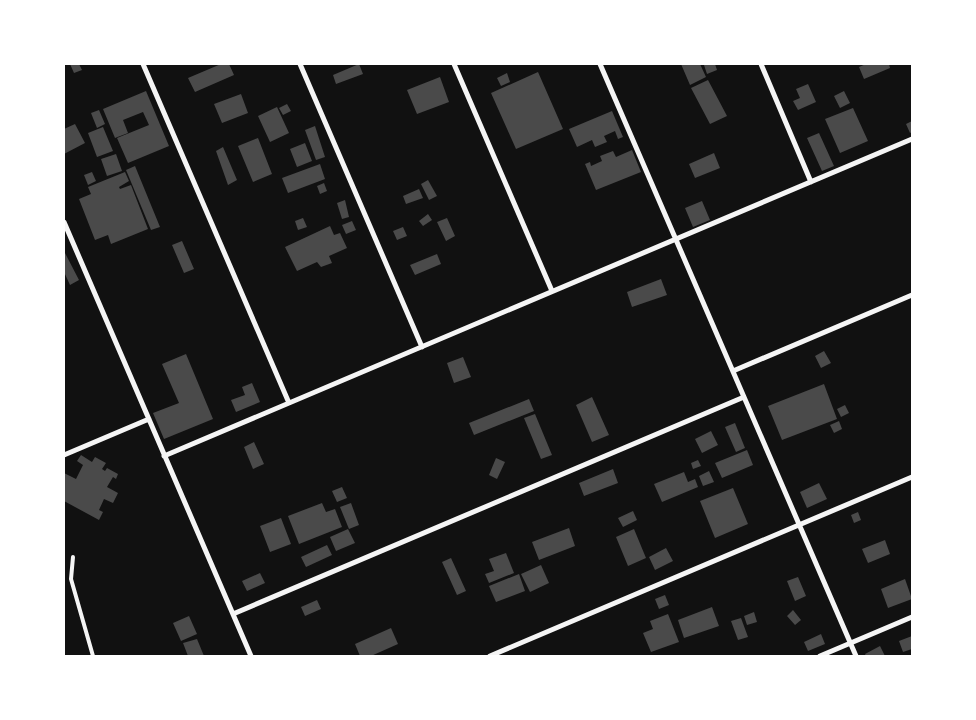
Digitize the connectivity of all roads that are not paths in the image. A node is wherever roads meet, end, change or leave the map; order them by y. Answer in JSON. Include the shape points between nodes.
{"nodes":[{"id":1,"x":143,"y":64,"type":"edge"},
{"id":2,"x":300,"y":64,"type":"edge"},
{"id":3,"x":454,"y":64,"type":"edge"},
{"id":4,"x":600,"y":64,"type":"edge"},
{"id":5,"x":761,"y":64,"type":"edge"},
{"id":6,"x":912,"y":139,"type":"edge"},
{"id":7,"x":811,"y":182,"type":"junction"},
{"id":8,"x":64,"y":222,"type":"edge"},
{"id":9,"x":676,"y":239,"type":"junction"},
{"id":10,"x":552,"y":292,"type":"junction"},
{"id":11,"x":912,"y":295,"type":"edge"},
{"id":12,"x":422,"y":347,"type":"junction"},
{"id":13,"x":733,"y":371,"type":"junction"},
{"id":14,"x":744,"y":397,"type":"junction"},
{"id":15,"x":289,"y":403,"type":"junction"},
{"id":16,"x":149,"y":419,"type":"junction"},
{"id":17,"x":64,"y":455,"type":"edge"},
{"id":18,"x":164,"y":456,"type":"junction"},
{"id":19,"x":912,"y":477,"type":"edge"},
{"id":20,"x":799,"y":525,"type":"junction"},
{"id":21,"x":73,"y":557,"type":"dead end"},
{"id":22,"x":71,"y":579,"type":"junction"},
{"id":23,"x":64,"y":581,"type":"edge"},
{"id":24,"x":233,"y":614,"type":"junction"},
{"id":25,"x":912,"y":617,"type":"edge"},
{"id":26,"x":850,"y":643,"type":"junction"},
{"id":27,"x":93,"y":656,"type":"edge"},
{"id":28,"x":251,"y":656,"type":"edge"},
{"id":29,"x":490,"y":656,"type":"edge"},
{"id":30,"x":820,"y":656,"type":"edge"},
{"id":31,"x":856,"y":656,"type":"edge"}],
"edges":[{"from":1,"to":15,"type":"street"},
{"from":2,"to":12,"type":"street"},
{"from":3,"to":10,"type":"street"},
{"from":4,"to":9,"type":"street"},
{"from":5,"to":7,"type":"street"},
{"from":6,"to":7,"type":"street"},
{"from":7,"to":9,"type":"street"},
{"from":8,"to":16,"type":"street"},
{"from":9,"to":10,"type":"street"},
{"from":9,"to":13,"type":"street"},
{"from":10,"to":12,"type":"street"},
{"from":11,"to":13,"type":"street"},
{"from":12,"to":15,"type":"street"},
{"from":13,"to":14,"type":"street"},
{"from":14,"to":20,"type":"street"},
{"from":14,"to":24,"type":"street"},
{"from":15,"to":18,"type":"street"},
{"from":16,"to":17,"type":"street"},
{"from":16,"to":18,"type":"street"},
{"from":18,"to":24,"type":"street"},
{"from":19,"to":20,"type":"street"},
{"from":20,"to":26,"type":"street"},
{"from":20,"to":29,"type":"street"},
{"from":21,"to":22,"type":"lane"},
{"from":22,"to":23,"type":"lane"},
{"from":22,"to":27,"type":"lane"},
{"from":24,"to":28,"type":"street"},
{"from":25,"to":26,"type":"street"},
{"from":26,"to":30,"type":"street"},
{"from":26,"to":31,"type":"street"}]}
